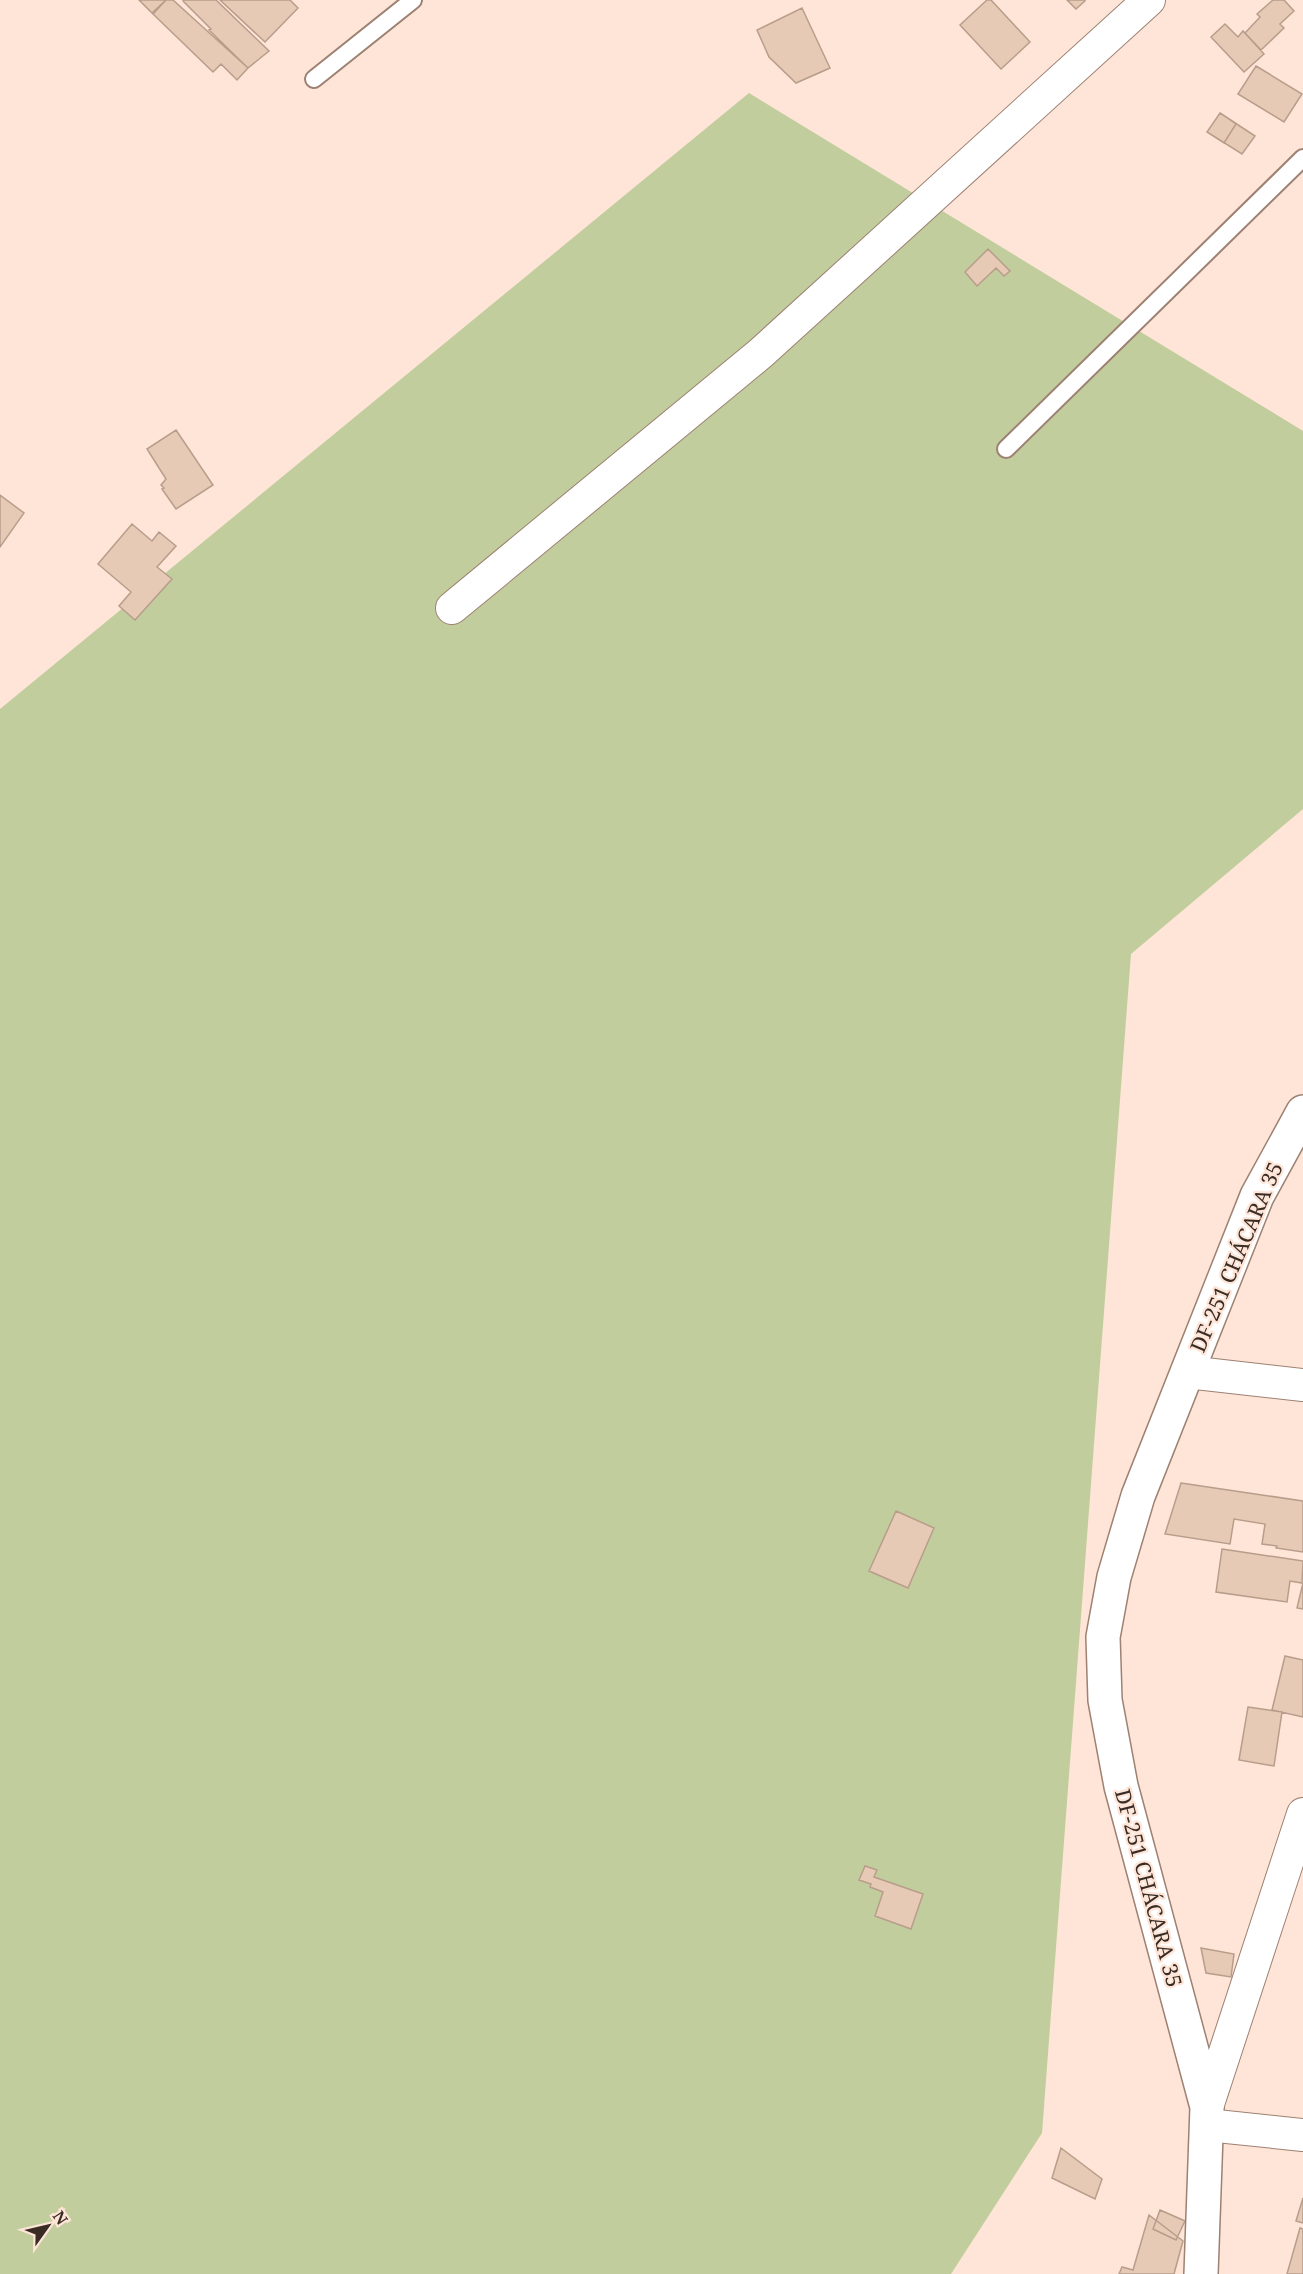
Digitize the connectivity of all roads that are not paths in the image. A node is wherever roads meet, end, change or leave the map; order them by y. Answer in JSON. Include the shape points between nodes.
{"nodes":[{"id":1,"x":413,"y":0,"type":"edge"},
{"id":2,"x":1149,"y":0,"type":"edge"},
{"id":3,"x":314,"y":79,"type":"dead end"},
{"id":4,"x":1303,"y":158,"type":"edge"},
{"id":5,"x":1006,"y":449,"type":"dead end"},
{"id":6,"x":452,"y":608,"type":"dead end"},
{"id":7,"x":1303,"y":1112,"type":"edge"},
{"id":8,"x":1187,"y":1372,"type":"junction"},
{"id":9,"x":1303,"y":1385,"type":"edge"},
{"id":10,"x":1303,"y":1814,"type":"edge"},
{"id":11,"x":1207,"y":2116,"type":"junction"},
{"id":12,"x":1303,"y":2135,"type":"edge"},
{"id":13,"x":1201,"y":2274,"type":"edge"}],
"edges":[{"from":1,"to":3,"type":"lane"},
{"from":2,"to":6,"type":"street","via":[[761,353]]},
{"from":4,"to":5,"type":"lane"},
{"from":7,"to":8,"type":"street","name":"DF-251 CHÁCARA 35","via":[[1257,1196]]},
{"from":8,"to":9,"type":"street","name":"DF-251 CHÁCARA 35"},
{"from":8,"to":11,"type":"street","name":"DF-251 CHÁCARA 35","via":[[1138,1496],[1114,1577],[1103,1637],[1105,1700],[1121,1786]]},
{"from":10,"to":11,"type":"street"},
{"from":11,"to":12,"type":"street"},
{"from":11,"to":13,"type":"street","name":"DF-251 CHÁCARA 35"}]}
